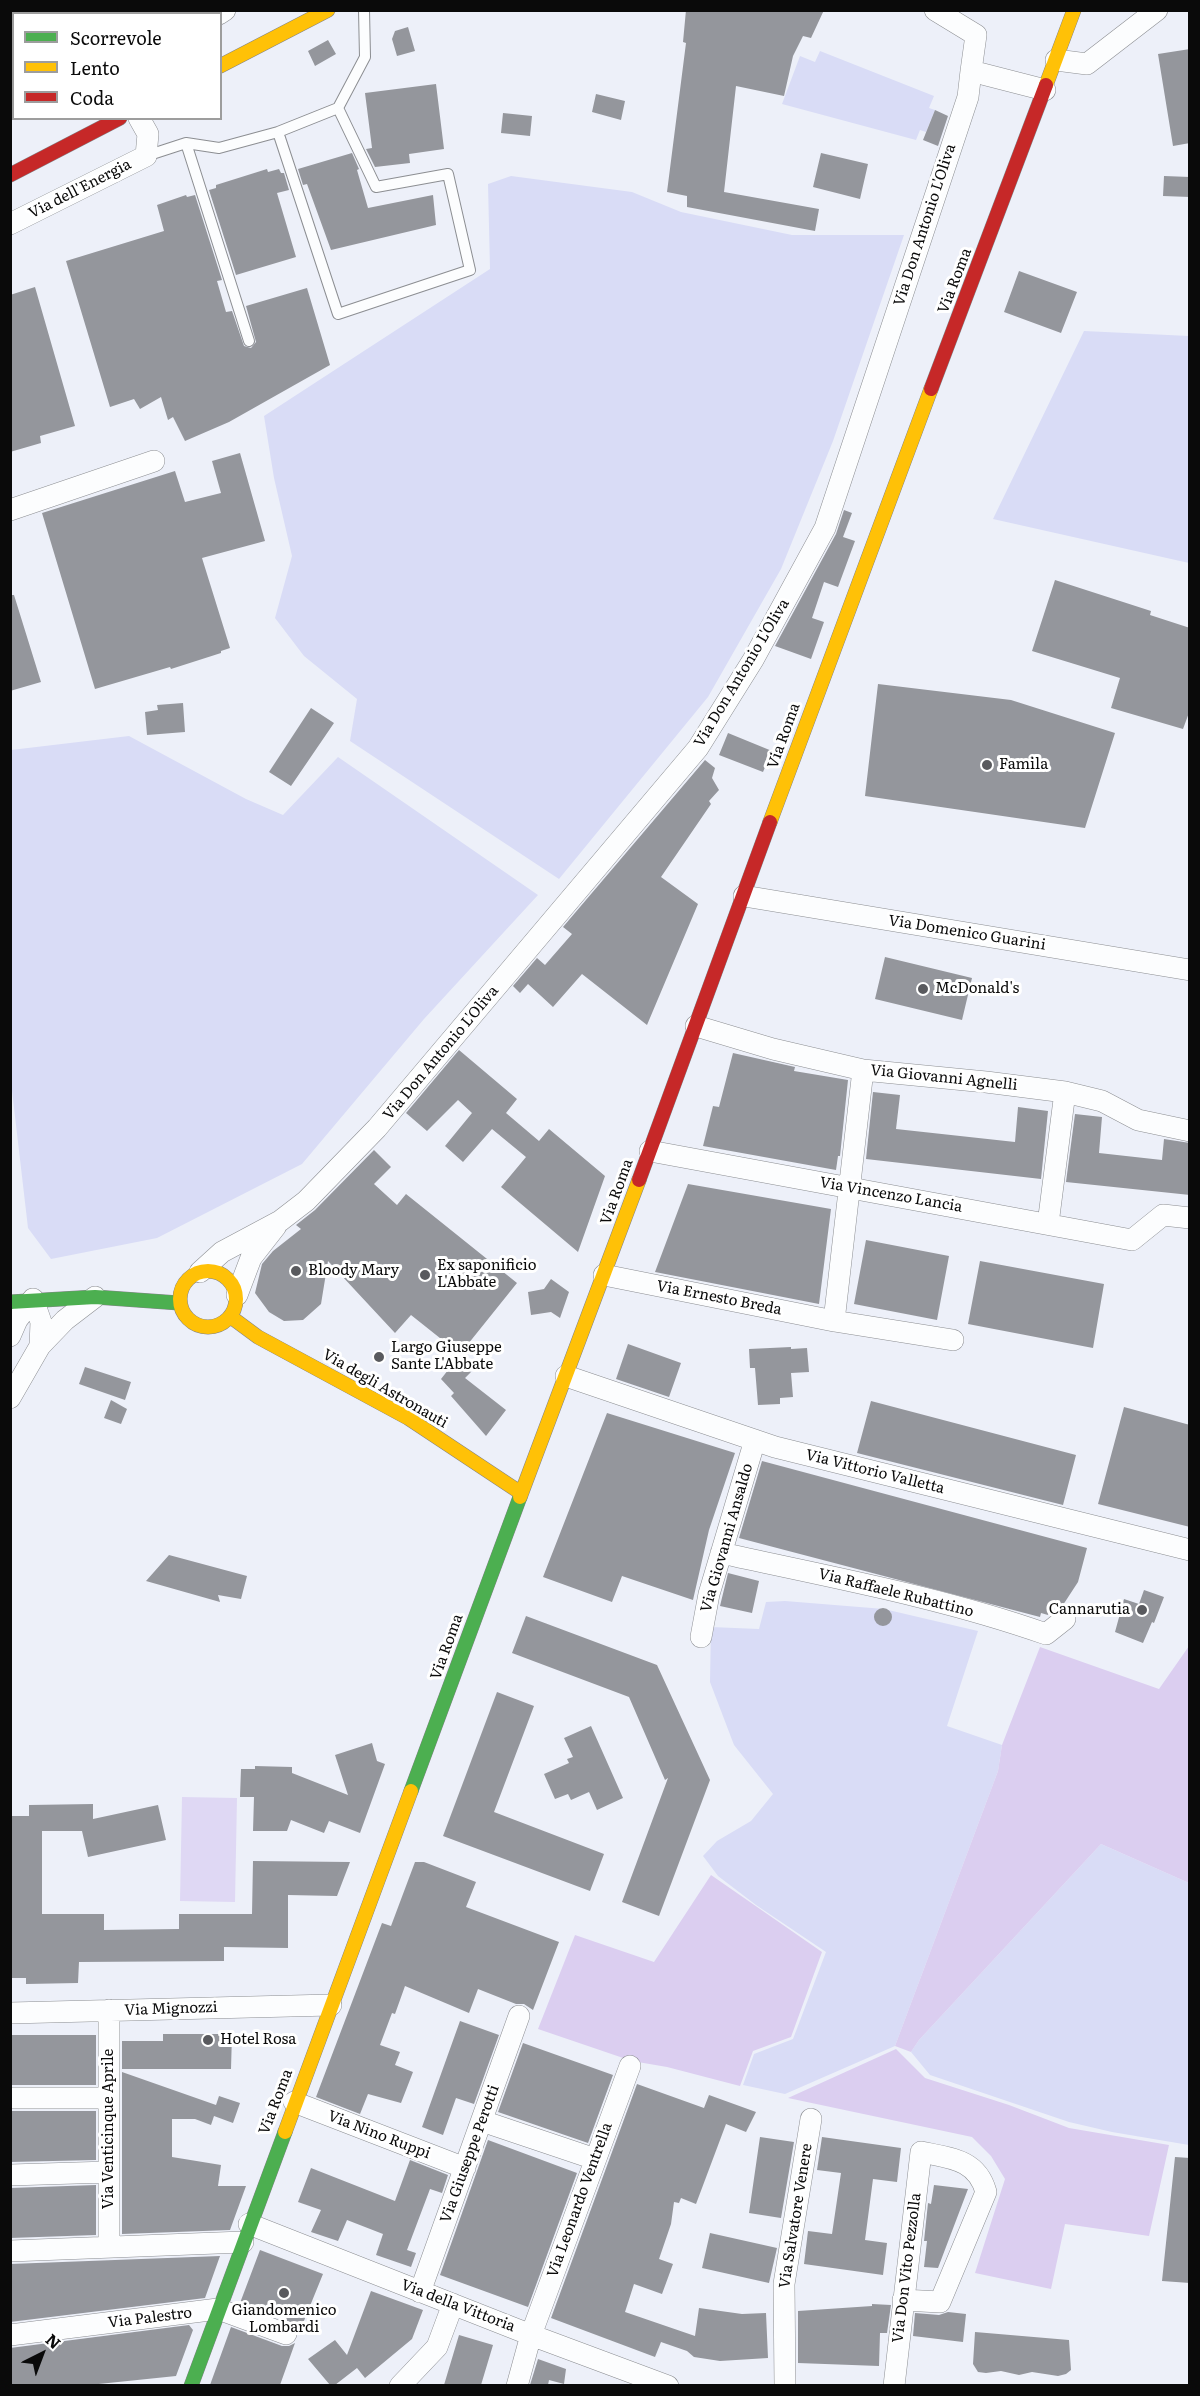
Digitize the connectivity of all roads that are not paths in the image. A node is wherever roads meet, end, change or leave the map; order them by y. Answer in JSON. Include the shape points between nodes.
{"nodes":[{"id":1,"x":328,"y":10,"type":"edge"},
{"id":2,"x":364,"y":10,"type":"edge"},
{"id":3,"x":935,"y":10,"type":"edge"},
{"id":4,"x":1074,"y":10,"type":"edge"},
{"id":5,"x":1156,"y":10,"type":"edge"},
{"id":6,"x":1056,"y":60,"type":"junction"},
{"id":7,"x":222,"y":65,"type":"edge"},
{"id":8,"x":971,"y":71,"type":"junction"},
{"id":9,"x":1045,"y":90,"type":"junction"},
{"id":10,"x":339,"y":108,"type":"junction"},
{"id":11,"x":116,"y":120,"type":"edge"},
{"id":12,"x":140,"y":120,"type":"edge"},
{"id":13,"x":278,"y":132,"type":"junction"},
{"id":14,"x":186,"y":143,"type":"junction"},
{"id":15,"x":146,"y":156,"type":"junction"},
{"id":16,"x":10,"y":175,"type":"edge"},
{"id":17,"x":10,"y":224,"type":"edge"},
{"id":18,"x":249,"y":341,"type":"dead end"},
{"id":19,"x":154,"y":461,"type":"dead end"},
{"id":20,"x":10,"y":510,"type":"edge"},
{"id":21,"x":744,"y":896,"type":"junction"},
{"id":22,"x":1190,"y":970,"type":"edge"},
{"id":23,"x":696,"y":1026,"type":"junction"},
{"id":24,"x":863,"y":1070,"type":"junction"},
{"id":25,"x":1065,"y":1092,"type":"junction"},
{"id":26,"x":1190,"y":1131,"type":"edge"},
{"id":27,"x":650,"y":1150,"type":"junction"},
{"id":28,"x":850,"y":1188,"type":"junction"},
{"id":29,"x":1190,"y":1218,"type":"edge"},
{"id":30,"x":280,"y":1221,"type":"junction"},
{"id":31,"x":1048,"y":1224,"type":"junction"},
{"id":32,"x":200,"y":1272,"type":"junction"},
{"id":33,"x":604,"y":1275,"type":"junction"},
{"id":34,"x":237,"y":1295,"type":"junction"},
{"id":35,"x":95,"y":1297,"type":"junction"},
{"id":36,"x":33,"y":1299,"type":"junction"},
{"id":37,"x":10,"y":1302,"type":"edge"},
{"id":38,"x":180,"y":1303,"type":"junction"},
{"id":39,"x":231,"y":1317,"type":"junction"},
{"id":40,"x":834,"y":1321,"type":"junction"},
{"id":41,"x":10,"y":1336,"type":"edge"},
{"id":42,"x":953,"y":1340,"type":"dead end"},
{"id":43,"x":40,"y":1347,"type":"junction"},
{"id":44,"x":566,"y":1376,"type":"junction"},
{"id":45,"x":10,"y":1398,"type":"edge"},
{"id":46,"x":755,"y":1440,"type":"junction"},
{"id":47,"x":521,"y":1493,"type":"junction"},
{"id":48,"x":1190,"y":1550,"type":"edge"},
{"id":49,"x":721,"y":1553,"type":"junction"},
{"id":50,"x":1065,"y":1619,"type":"dead end"},
{"id":51,"x":701,"y":1637,"type":"dead end"},
{"id":52,"x":331,"y":2005,"type":"junction"},
{"id":53,"x":109,"y":2010,"type":"junction"},
{"id":54,"x":10,"y":2013,"type":"edge"},
{"id":55,"x":519,"y":2016,"type":"dead end"},
{"id":56,"x":630,"y":2066,"type":"dead end"},
{"id":57,"x":10,"y":2098,"type":"edge"},
{"id":58,"x":109,"y":2098,"type":"junction"},
{"id":59,"x":294,"y":2102,"type":"junction"},
{"id":60,"x":811,"y":2119,"type":"dead end"},
{"id":61,"x":482,"y":2121,"type":"junction"},
{"id":62,"x":596,"y":2159,"type":"junction"},
{"id":63,"x":465,"y":2168,"type":"junction"},
{"id":64,"x":109,"y":2172,"type":"junction"},
{"id":65,"x":10,"y":2175,"type":"edge"},
{"id":66,"x":246,"y":2233,"type":"junction"},
{"id":67,"x":109,"y":2247,"type":"junction"},
{"id":68,"x":10,"y":2251,"type":"edge"},
{"id":69,"x":420,"y":2292,"type":"junction"},
{"id":70,"x":903,"y":2300,"type":"junction"},
{"id":71,"x":453,"y":2304,"type":"junction"},
{"id":72,"x":218,"y":2309,"type":"junction"},
{"id":73,"x":286,"y":2334,"type":"dead end"},
{"id":74,"x":10,"y":2335,"type":"edge"},
{"id":75,"x":531,"y":2335,"type":"junction"},
{"id":76,"x":186,"y":2385,"type":"edge"},
{"id":77,"x":399,"y":2385,"type":"edge"},
{"id":78,"x":517,"y":2385,"type":"edge"},
{"id":79,"x":663,"y":2385,"type":"edge"},
{"id":80,"x":785,"y":2385,"type":"edge"},
{"id":81,"x":894,"y":2385,"type":"edge"}],
"edges":[{"from":1,"to":7,"type":"street"},
{"from":2,"to":10,"type":"lane","via":[[365,57]]},
{"from":3,"to":8,"type":"street","name":"Via Don Antonio L'Oliva","via":[[976,35]]},
{"from":4,"to":6,"type":"street","name":"Via Roma"},
{"from":5,"to":6,"type":"street","via":[[1087,64]]},
{"from":6,"to":9,"type":"street","name":"Via Roma"},
{"from":8,"to":9,"type":"street"},
{"from":8,"to":30,"type":"street","name":"Via Don Antonio L'Oliva","via":[[968,97],[825,528],[753,660],[698,748],[546,930],[377,1128],[306,1201]]},
{"from":9,"to":21,"type":"street","name":"Via Roma"},
{"from":10,"to":13,"type":"lane"},
{"from":10,"to":13,"type":"lane","via":[[376,187],[448,174],[470,270],[338,314]]},
{"from":11,"to":16,"type":"street"},
{"from":12,"to":15,"type":"street","name":"Via dell'Energia","via":[[148,134]]},
{"from":13,"to":14,"type":"lane","via":[[219,148]]},
{"from":14,"to":15,"type":"lane"},
{"from":14,"to":18,"type":"lane"},
{"from":15,"to":17,"type":"street","name":"Via dell'Energia"},
{"from":19,"to":20,"type":"street"},
{"from":21,"to":22,"type":"street","name":"Via Domenico Guarini"},
{"from":21,"to":23,"type":"street","name":"Via Roma"},
{"from":23,"to":24,"type":"street","name":"Via Giovanni Agnelli"},
{"from":23,"to":27,"type":"street","name":"Via Roma"},
{"from":24,"to":25,"type":"street","name":"Via Giovanni Agnelli"},
{"from":24,"to":28,"type":"street"},
{"from":25,"to":26,"type":"street","name":"Via Giovanni Agnelli","via":[[1102,1101],[1138,1120]]},
{"from":25,"to":31,"type":"street"},
{"from":27,"to":28,"type":"street","name":"Via Vincenzo Lancia"},
{"from":27,"to":33,"type":"street","name":"Via Roma"},
{"from":28,"to":31,"type":"street","name":"Via Vincenzo Lancia"},
{"from":28,"to":40,"type":"street"},
{"from":29,"to":31,"type":"street","name":"Via Vincenzo Lancia","via":[[1163,1215],[1132,1240]]},
{"from":30,"to":32,"type":"street","name":"Via Don Antonio L'Oliva","via":[[222,1252]]},
{"from":30,"to":34,"type":"street","name":"Via Don Antonio L'Oliva","via":[[251,1258]]},
{"from":32,"to":34,"type":"street","via":[[219,1273],[227,1278]]},
{"from":32,"to":38,"type":"street","via":[[186,1280]]},
{"from":33,"to":40,"type":"street","name":"Via Ernesto Breda"},
{"from":33,"to":44,"type":"street","name":"Via Roma"},
{"from":34,"to":39,"type":"street"},
{"from":35,"to":36,"type":"street"},
{"from":35,"to":38,"type":"street"},
{"from":35,"to":43,"type":"street","via":[[65,1320]]},
{"from":36,"to":37,"type":"street"},
{"from":36,"to":41,"type":"street"},
{"from":36,"to":43,"type":"street","via":[[41,1322]]},
{"from":38,"to":39,"type":"street","via":[[188,1320],[205,1328],[215,1328]]},
{"from":39,"to":47,"type":"street","name":"Via degli Astronauti","via":[[258,1337],[408,1418]]},
{"from":40,"to":42,"type":"street","name":"Via Ernesto Breda"},
{"from":43,"to":45,"type":"street"},
{"from":44,"to":46,"type":"street","name":"Via Vittorio Valletta"},
{"from":44,"to":47,"type":"street","name":"Via Roma"},
{"from":46,"to":48,"type":"street","name":"Via Vittorio Valletta"},
{"from":46,"to":49,"type":"street","name":"Via Giovanni Ansaldo"},
{"from":47,"to":52,"type":"street","name":"Via Roma"},
{"from":49,"to":50,"type":"street","name":"Via Raffaele Rubattino","via":[[866,1584],[1046,1634]]},
{"from":49,"to":51,"type":"street","name":"Via Giovanni Ansaldo"},
{"from":52,"to":53,"type":"street","name":"Via Mignozzi"},
{"from":52,"to":59,"type":"street","name":"Via Roma"},
{"from":53,"to":54,"type":"street","name":"Via Mignozzi"},
{"from":53,"to":58,"type":"street","name":"Via Venticinque Aprile"},
{"from":55,"to":61,"type":"street","name":"Via Giuseppe Perotti"},
{"from":56,"to":62,"type":"street","name":"Via Leonardo Ventrella"},
{"from":57,"to":58,"type":"street"},
{"from":58,"to":64,"type":"street","name":"Via Venticinque Aprile"},
{"from":59,"to":63,"type":"street","name":"Via Nino Ruppi"},
{"from":59,"to":66,"type":"street","name":"Via Roma"},
{"from":60,"to":80,"type":"street","name":"Via Salvatore Venere","via":[[784,2284]]},
{"from":61,"to":62,"type":"street"},
{"from":61,"to":63,"type":"street","name":"Via Giuseppe Perotti"},
{"from":62,"to":75,"type":"street","name":"Via Leonardo Ventrella"},
{"from":63,"to":69,"type":"street","name":"Via Giuseppe Perotti"},
{"from":64,"to":65,"type":"street"},
{"from":64,"to":67,"type":"street","name":"Via Venticinque Aprile"},
{"from":66,"to":67,"type":"street","name":"Via della Vittoria"},
{"from":66,"to":69,"type":"street","name":"Via della Vittoria"},
{"from":66,"to":72,"type":"street","name":"Via Roma"},
{"from":67,"to":68,"type":"street","name":"Via della Vittoria"},
{"from":69,"to":71,"type":"street","name":"Via della Vittoria"},
{"from":70,"to":70,"type":"street","name":"Via Don Vito Pezzolla","via":[[921,2152],[958,2159],[983,2179],[986,2192],[940,2302]]},
{"from":70,"to":81,"type":"street","name":"Via Don Vito Pezzolla"},
{"from":71,"to":75,"type":"street","name":"Via della Vittoria"},
{"from":71,"to":77,"type":"street","via":[[437,2347]]},
{"from":72,"to":73,"type":"street","name":"Via Palestro"},
{"from":72,"to":74,"type":"street","name":"Via Palestro"},
{"from":72,"to":76,"type":"street","name":"Via Roma"},
{"from":75,"to":78,"type":"street","name":"Via Leonardo Ventrella"},
{"from":75,"to":79,"type":"street","name":"Via della Vittoria"}]}
